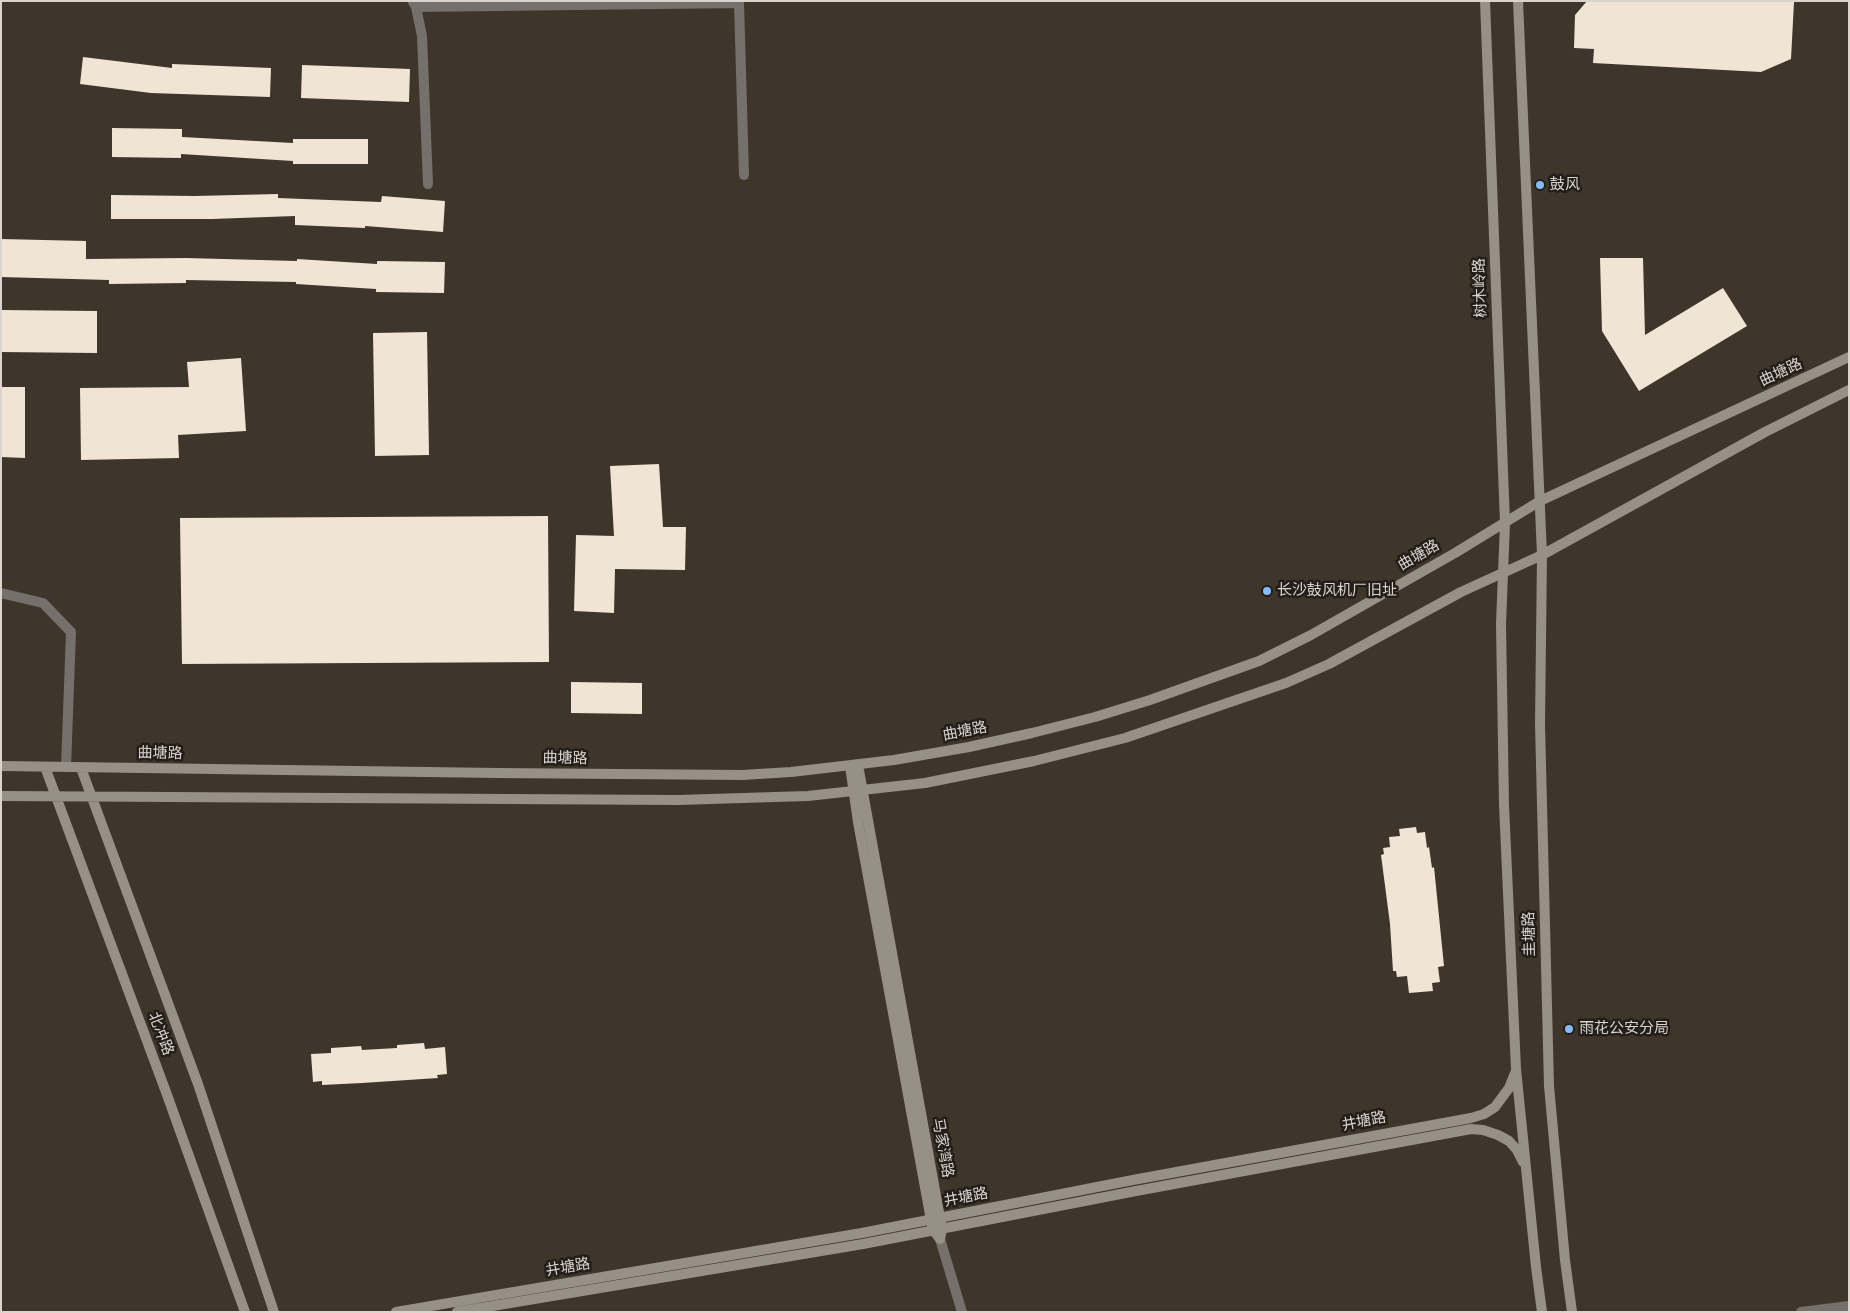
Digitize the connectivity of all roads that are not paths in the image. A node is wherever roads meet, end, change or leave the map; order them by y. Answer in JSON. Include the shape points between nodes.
{"nodes":[{"id":1,"x":1485,"y":1,"type":"edge"},
{"id":2,"x":1518,"y":1,"type":"edge"},
{"id":3,"x":414,"y":4,"type":"edge"},
{"id":4,"x":744,"y":175,"type":"dead end"},
{"id":5,"x":428,"y":184,"type":"dead end"},
{"id":6,"x":1849,"y":357,"type":"edge"},
{"id":7,"x":1849,"y":390,"type":"edge"},
{"id":8,"x":1540,"y":501,"type":"junction"},
{"id":9,"x":1505,"y":523,"type":"junction"},
{"id":10,"x":1542,"y":555,"type":"junction"},
{"id":11,"x":1504,"y":573,"type":"junction"},
{"id":12,"x":1,"y":593,"type":"edge"},
{"id":13,"x":854,"y":765,"type":"junction"},
{"id":14,"x":1,"y":766,"type":"edge"},
{"id":15,"x":45,"y":767,"type":"junction"},
{"id":16,"x":66,"y":768,"type":"junction"},
{"id":17,"x":82,"y":768,"type":"junction"},
{"id":18,"x":858,"y":790,"type":"junction"},
{"id":19,"x":1,"y":796,"type":"edge"},
{"id":20,"x":56,"y":796,"type":"junction"},
{"id":21,"x":92,"y":797,"type":"junction"},
{"id":22,"x":1516,"y":1069,"type":"junction"},
{"id":23,"x":1526,"y":1171,"type":"junction"},
{"id":24,"x":937,"y":1224,"type":"junction"},
{"id":25,"x":940,"y":1239,"type":"joint"},
{"id":26,"x":1849,"y":1306,"type":"edge"},
{"id":27,"x":1805,"y":1311,"type":"edge"},
{"id":28,"x":245,"y":1312,"type":"edge"},
{"id":29,"x":274,"y":1312,"type":"edge"},
{"id":30,"x":396,"y":1312,"type":"edge"},
{"id":31,"x":457,"y":1312,"type":"edge"},
{"id":32,"x":962,"y":1312,"type":"edge"},
{"id":33,"x":1542,"y":1312,"type":"edge"},
{"id":34,"x":1572,"y":1312,"type":"edge"}],
"edges":[{"from":1,"to":9,"type":"main road","name":"树木岭路"},
{"from":2,"to":8,"type":"main road"},
{"from":3,"to":4,"type":"street","via":[[739,3]]},
{"from":3,"to":5,"type":"street","via":[[422,36]]},
{"from":6,"to":8,"type":"main road","name":"曲塘路"},
{"from":7,"to":10,"type":"main road","via":[[1765,432]]},
{"from":8,"to":9,"type":"main road","name":"曲塘路"},
{"from":8,"to":10,"type":"main road"},
{"from":9,"to":11,"type":"main road","name":"树木岭路"},
{"from":9,"to":13,"type":"main road","name":"曲塘路","via":[[1311,635],[1242,667],[1150,700],[1041,731],[969,747]]},
{"from":10,"to":11,"type":"main road"},
{"from":10,"to":34,"type":"main road","name":"圭塘路","via":[[1540,724],[1549,1086]]},
{"from":11,"to":18,"type":"main road","via":[[1286,683],[1125,738],[934,781]]},
{"from":11,"to":22,"type":"main road","name":"圭塘路","via":[[1501,624],[1504,806]]},
{"from":12,"to":16,"type":"street","via":[[43,603],[71,632]]},
{"from":13,"to":17,"type":"main road","name":"曲塘路","via":[[742,775]]},
{"from":13,"to":18,"type":"main road","name":"马家湾路"},
{"from":14,"to":15,"type":"main road","name":"曲塘路"},
{"from":15,"to":16,"type":"main road","name":"曲塘路"},
{"from":15,"to":20,"type":"main road","name":"北冲路"},
{"from":16,"to":17,"type":"main road","name":"曲塘路"},
{"from":17,"to":21,"type":"main road","name":"北冲路"},
{"from":18,"to":21,"type":"main road","via":[[808,796],[678,800]]},
{"from":18,"to":24,"type":"main road","name":"马家湾路"},
{"from":19,"to":20,"type":"main road"},
{"from":20,"to":21,"type":"main road"},
{"from":20,"to":28,"type":"main road","name":"北冲路"},
{"from":21,"to":29,"type":"main road","name":"北冲路","via":[[198,1084]]},
{"from":22,"to":23,"type":"main road","name":"圭塘路"},
{"from":22,"to":24,"type":"main road","name":"井塘路","via":[[1509,1088],[1495,1107],[1470,1118]]},
{"from":23,"to":24,"type":"main road","name":"井塘路","via":[[1517,1150],[1509,1141],[1498,1134],[1471,1129]]},
{"from":23,"to":33,"type":"main road","name":"圭塘路"},
{"from":24,"to":25,"type":"main road","name":"马家湾路"},
{"from":24,"to":30,"type":"main road","name":"井塘路"},
{"from":24,"to":31,"type":"main road","name":"井塘路","via":[[863,1244]]},
{"from":25,"to":32,"type":"street"},
{"from":26,"to":27,"type":"street"}]}
